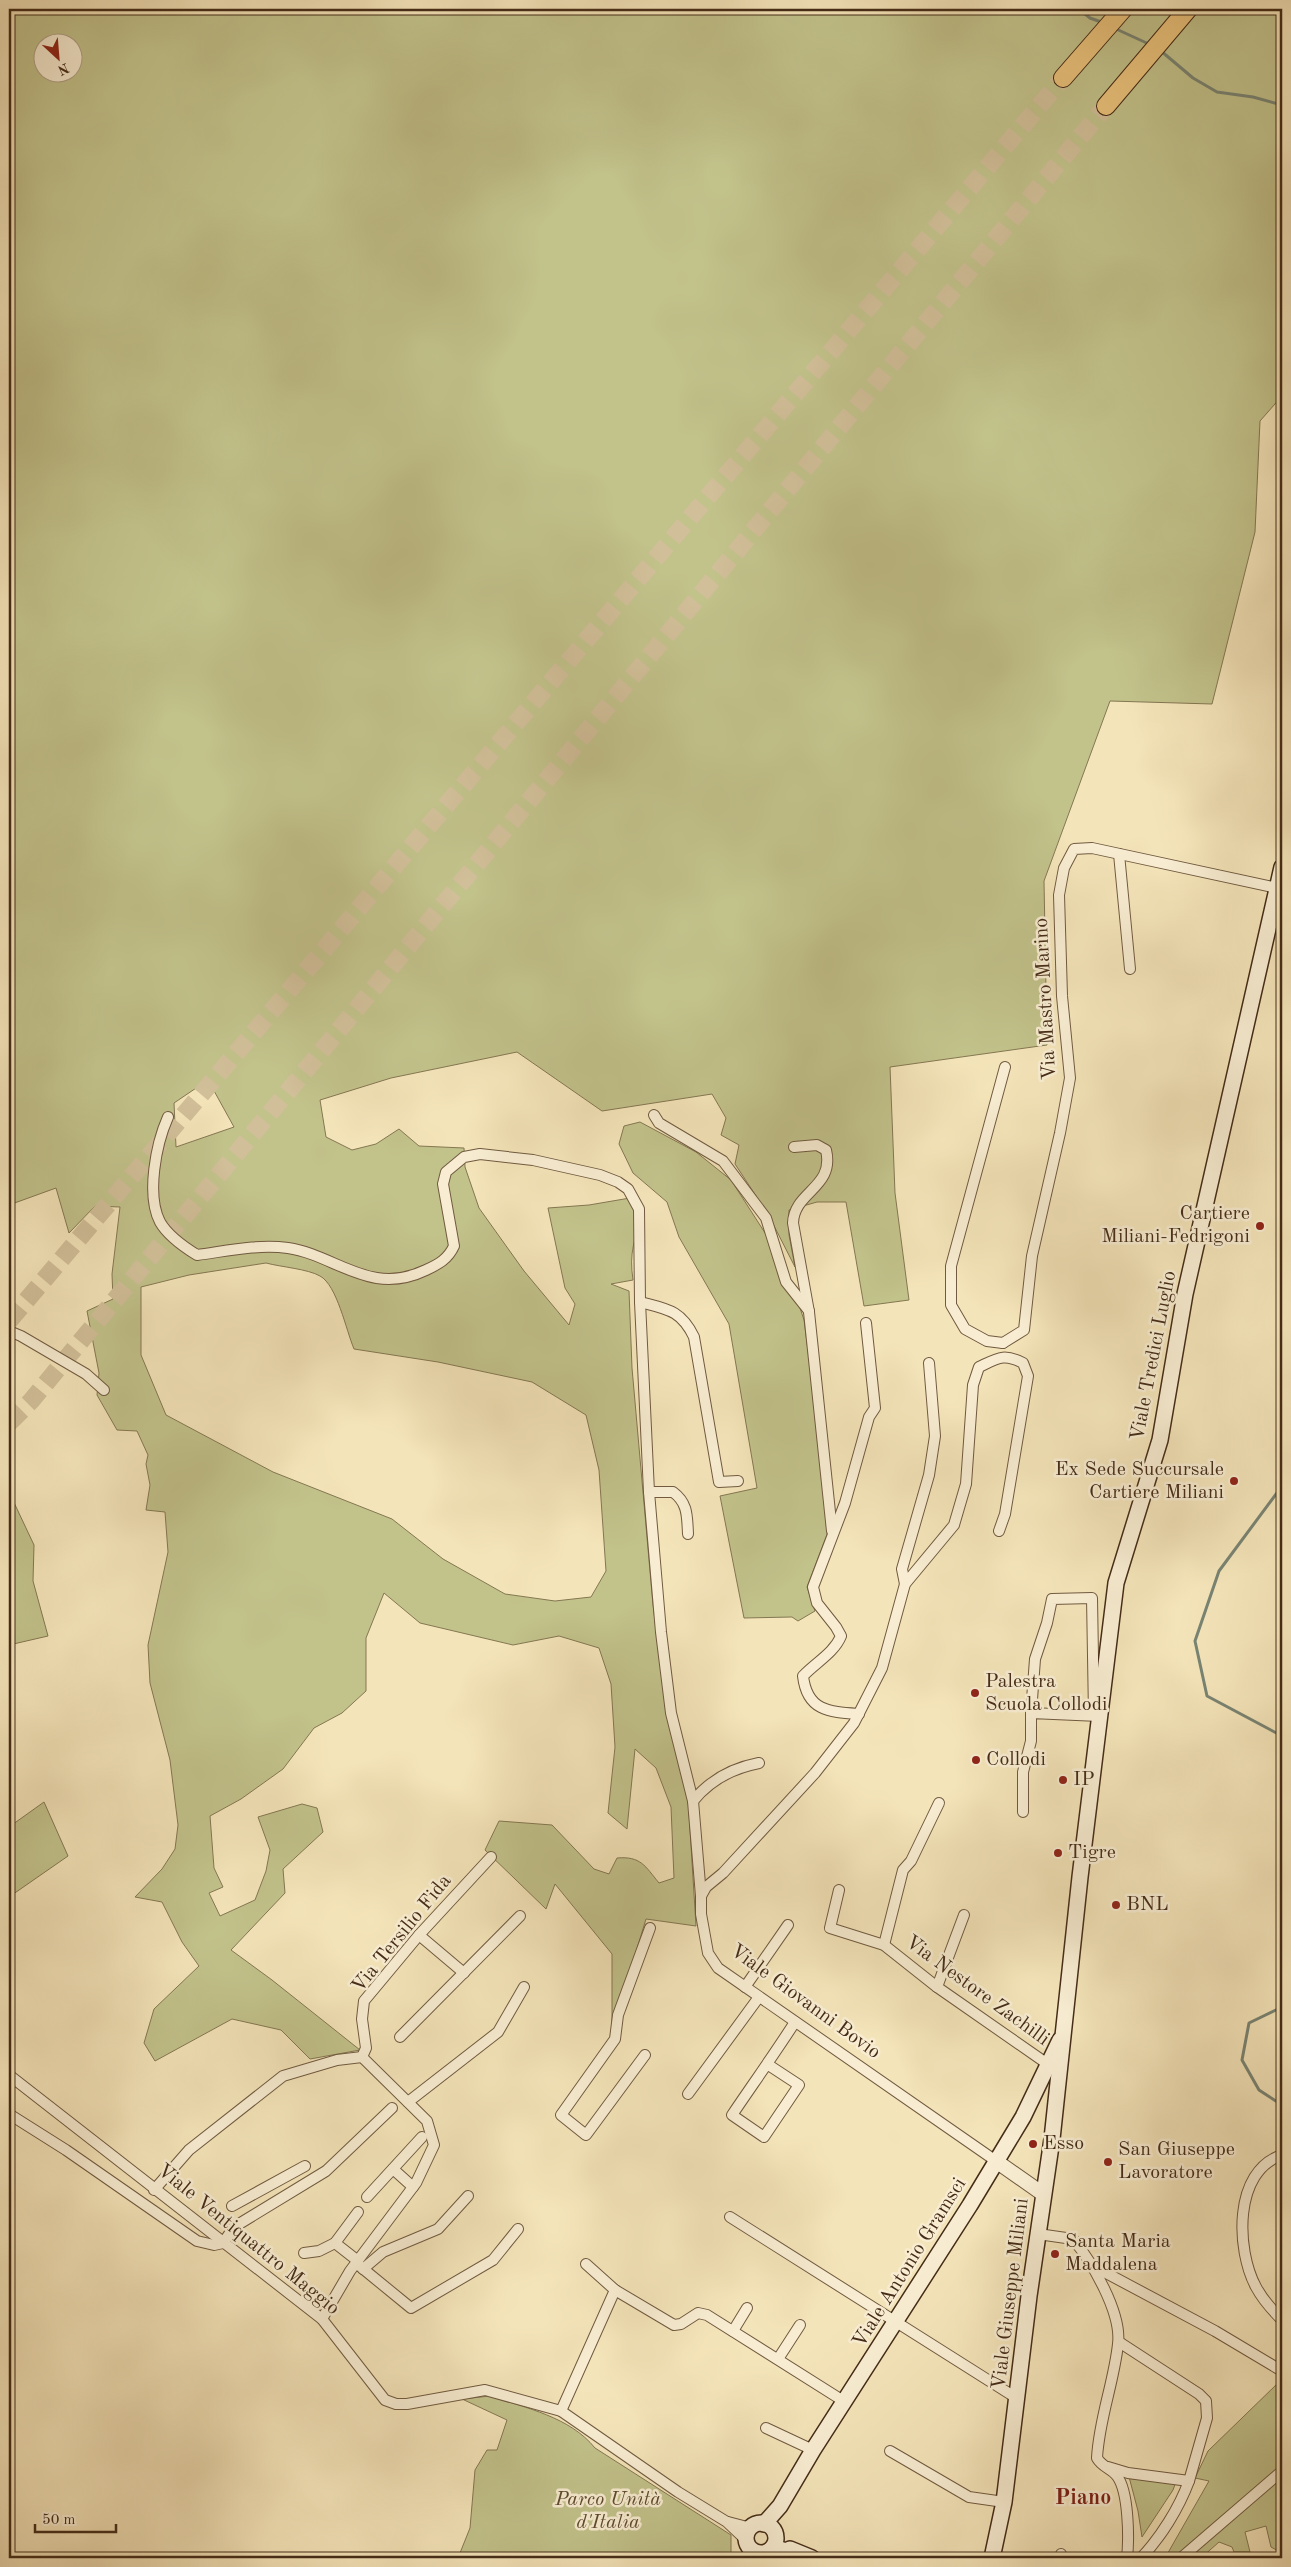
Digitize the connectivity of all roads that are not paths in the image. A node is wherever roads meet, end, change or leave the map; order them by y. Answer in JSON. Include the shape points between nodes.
{"nodes":[{"id":1,"x":1123,"y":9,"type":"edge"},
{"id":2,"x":1188,"y":9,"type":"edge"},
{"id":3,"x":1063,"y":78,"type":"tunnel mouth"},
{"id":4,"x":1106,"y":106,"type":"tunnel mouth"},
{"id":5,"x":1119,"y":854,"type":"junction"},
{"id":6,"x":1282,"y":867,"type":"edge"},
{"id":7,"x":1278,"y":888,"type":"junction"},
{"id":8,"x":1130,"y":968,"type":"dead end"},
{"id":9,"x":1006,"y":1068,"type":"dead end"},
{"id":10,"x":654,"y":1116,"type":"dead end"},
{"id":11,"x":168,"y":1117,"type":"dead end"},
{"id":12,"x":794,"y":1147,"type":"dead end"},
{"id":13,"x":640,"y":1302,"type":"junction"},
{"id":14,"x":809,"y":1312,"type":"junction"},
{"id":15,"x":866,"y":1323,"type":"dead end"},
{"id":16,"x":9,"y":1331,"type":"edge"},
{"id":17,"x":1003,"y":1343,"type":"junction"},
{"id":18,"x":1009,"y":1356,"type":"junction"},
{"id":19,"x":929,"y":1363,"type":"dead end"},
{"id":20,"x":104,"y":1390,"type":"dead end"},
{"id":21,"x":738,"y":1481,"type":"dead end"},
{"id":22,"x":649,"y":1492,"type":"junction"},
{"id":23,"x":999,"y":1531,"type":"dead end"},
{"id":24,"x":832,"y":1532,"type":"junction"},
{"id":25,"x":688,"y":1534,"type":"dead end"},
{"id":26,"x":905,"y":1584,"type":"junction"},
{"id":27,"x":1031,"y":1713,"type":"junction"},
{"id":28,"x":859,"y":1714,"type":"junction"},
{"id":29,"x":1097,"y":1716,"type":"junction"},
{"id":30,"x":759,"y":1763,"type":"dead end"},
{"id":31,"x":694,"y":1801,"type":"junction"},
{"id":32,"x":939,"y":1803,"type":"dead end"},
{"id":33,"x":1023,"y":1812,"type":"dead end"},
{"id":34,"x":490,"y":1857,"type":"dead end"},
{"id":35,"x":839,"y":1890,"type":"dead end"},
{"id":36,"x":701,"y":1896,"type":"junction"},
{"id":37,"x":964,"y":1915,"type":"dead end"},
{"id":38,"x":520,"y":1916,"type":"dead end"},
{"id":39,"x":788,"y":1925,"type":"dead end"},
{"id":40,"x":650,"y":1928,"type":"dead end"},
{"id":41,"x":419,"y":1935,"type":"junction"},
{"id":42,"x":884,"y":1945,"type":"junction"},
{"id":43,"x":464,"y":1973,"type":"junction"},
{"id":44,"x":524,"y":1987,"type":"dead end"},
{"id":45,"x":745,"y":1987,"type":"junction"},
{"id":46,"x":937,"y":1987,"type":"junction"},
{"id":47,"x":760,"y":1997,"type":"junction"},
{"id":48,"x":796,"y":2022,"type":"junction"},
{"id":49,"x":1062,"y":2034,"type":"junction"},
{"id":50,"x":400,"y":2037,"type":"dead end"},
{"id":51,"x":645,"y":2055,"type":"dead end"},
{"id":52,"x":362,"y":2057,"type":"junction"},
{"id":53,"x":767,"y":2064,"type":"junction"},
{"id":54,"x":1049,"y":2064,"type":"junction"},
{"id":55,"x":9,"y":2075,"type":"edge"},
{"id":56,"x":688,"y":2094,"type":"dead end"},
{"id":57,"x":408,"y":2102,"type":"junction"},
{"id":58,"x":392,"y":2108,"type":"dead end"},
{"id":59,"x":9,"y":2114,"type":"edge"},
{"id":60,"x":422,"y":2137,"type":"dead end"},
{"id":61,"x":1282,"y":2155,"type":"edge"},
{"id":62,"x":996,"y":2161,"type":"junction"},
{"id":63,"x":305,"y":2166,"type":"dead end"},
{"id":64,"x":393,"y":2169,"type":"junction"},
{"id":65,"x":284,"y":2178,"type":"junction"},
{"id":66,"x":414,"y":2186,"type":"junction"},
{"id":67,"x":154,"y":2190,"type":"junction"},
{"id":68,"x":292,"y":2192,"type":"junction"},
{"id":69,"x":1043,"y":2194,"type":"junction"},
{"id":70,"x":468,"y":2196,"type":"dead end"},
{"id":71,"x":367,"y":2197,"type":"dead end"},
{"id":72,"x":232,"y":2206,"type":"dead end"},
{"id":73,"x":358,"y":2212,"type":"dead end"},
{"id":74,"x":730,"y":2217,"type":"dead end"},
{"id":75,"x":518,"y":2229,"type":"dead end"},
{"id":76,"x":1038,"y":2234,"type":"junction"},
{"id":77,"x":223,"y":2243,"type":"junction"},
{"id":78,"x":335,"y":2243,"type":"junction"},
{"id":79,"x":304,"y":2253,"type":"dead end"},
{"id":80,"x":359,"y":2264,"type":"junction"},
{"id":81,"x":586,"y":2264,"type":"dead end"},
{"id":82,"x":1093,"y":2266,"type":"junction"},
{"id":83,"x":614,"y":2290,"type":"junction"},
{"id":84,"x":747,"y":2308,"type":"dead end"},
{"id":85,"x":322,"y":2319,"type":"junction"},
{"id":86,"x":1282,"y":2320,"type":"edge"},
{"id":87,"x":896,"y":2323,"type":"junction"},
{"id":88,"x":800,"y":2325,"type":"dead end"},
{"id":89,"x":733,"y":2331,"type":"junction"},
{"id":90,"x":1119,"y":2342,"type":"junction"},
{"id":91,"x":778,"y":2359,"type":"junction"},
{"id":92,"x":1282,"y":2371,"type":"edge"},
{"id":93,"x":1018,"y":2399,"type":"junction"},
{"id":94,"x":845,"y":2402,"type":"junction"},
{"id":95,"x":560,"y":2411,"type":"junction"},
{"id":96,"x":766,"y":2428,"type":"dead end"},
{"id":97,"x":812,"y":2450,"type":"junction"},
{"id":98,"x":890,"y":2451,"type":"dead end"},
{"id":99,"x":1101,"y":2465,"type":"junction"},
{"id":100,"x":1282,"y":2471,"type":"edge"},
{"id":101,"x":1190,"y":2481,"type":"junction"},
{"id":102,"x":1004,"y":2502,"type":"junction"},
{"id":103,"x":759,"y":2542,"type":"edge"},
{"id":104,"x":812,"y":2558,"type":"edge"},
{"id":105,"x":992,"y":2558,"type":"edge"},
{"id":106,"x":1126,"y":2558,"type":"edge"},
{"id":107,"x":1142,"y":2558,"type":"edge"},
{"id":108,"x":1181,"y":2558,"type":"edge"}],
"edges":[{"from":1,"to":3,"type":"highway"},
{"from":2,"to":4,"type":"highway"},
{"from":5,"to":7,"type":"street","name":"Via Mastro Marino"},
{"from":5,"to":8,"type":"street"},
{"from":5,"to":17,"type":"street","name":"Via Mastro Marino","via":[[1092,848],[1074,849],[1064,868],[1059,895],[1062,996],[1070,1078],[1032,1256],[1024,1330]]},
{"from":6,"to":7,"type":"main road","name":"Viale Tredici Luglio"},
{"from":7,"to":29,"type":"main road","name":"Viale Tredici Luglio","via":[[1185,1294],[1160,1440],[1116,1583]]},
{"from":9,"to":17,"type":"street","via":[[951,1266],[951,1305],[965,1329],[987,1341]]},
{"from":10,"to":14,"type":"street","via":[[659,1123],[723,1161],[766,1218],[786,1282]]},
{"from":11,"to":13,"type":"street","name":"Viale Giovanni Bovio","via":[[159,1137],[154,1165],[157,1212],[164,1228],[197,1255],[255,1247],[289,1248],[362,1276],[392,1278],[420,1273],[440,1264],[454,1246],[444,1184],[446,1172],[464,1157],[488,1155],[570,1167],[618,1182],[628,1189],[639,1209]]},
{"from":12,"to":14,"type":"street","via":[[817,1145],[826,1150],[828,1158],[827,1172],[794,1212]]},
{"from":13,"to":21,"type":"street","via":[[673,1311],[688,1323],[694,1337],[719,1482]]},
{"from":13,"to":22,"type":"street","name":"Viale Giovanni Bovio"},
{"from":14,"to":24,"type":"street"},
{"from":15,"to":24,"type":"street","via":[[876,1408],[869,1417],[845,1503]]},
{"from":16,"to":20,"type":"street","via":[[86,1374]]},
{"from":17,"to":18,"type":"street"},
{"from":18,"to":23,"type":"street","via":[[1023,1363],[1028,1376],[1005,1514]]},
{"from":18,"to":26,"type":"street","via":[[979,1367],[973,1386],[966,1484],[954,1524]]},
{"from":19,"to":26,"type":"street","via":[[935,1436],[929,1476],[902,1569]]},
{"from":22,"to":25,"type":"street","via":[[673,1492],[683,1499]]},
{"from":22,"to":31,"type":"street","name":"Viale Giovanni Bovio","via":[[671,1713]]},
{"from":24,"to":28,"type":"street","via":[[813,1587],[817,1603],[840,1636],[837,1646],[803,1676],[805,1691],[815,1704],[833,1712]]},
{"from":26,"to":28,"type":"street","via":[[882,1668]]},
{"from":27,"to":29,"type":"street"},
{"from":27,"to":29,"type":"street","name":"Viale Tredici Luglio","via":[[1035,1659],[1052,1599],[1092,1598]]},
{"from":27,"to":33,"type":"street","via":[[1031,1741],[1023,1772]]},
{"from":28,"to":36,"type":"street","via":[[815,1773]]},
{"from":29,"to":49,"type":"main road","name":"Viale Tredici Luglio","via":[[1068,2005]]},
{"from":30,"to":31,"type":"street","via":[[745,1765],[717,1778]]},
{"from":31,"to":36,"type":"street","name":"Viale Giovanni Bovio"},
{"from":32,"to":42,"type":"street","name":"Via Nestore Zachilli","via":[[911,1861],[903,1870]]},
{"from":34,"to":41,"type":"street","name":"Via Tersilio Fida"},
{"from":35,"to":42,"type":"street","name":"Via Nestore Zachilli","via":[[830,1928]]},
{"from":36,"to":45,"type":"street","name":"Viale Giovanni Bovio","via":[[708,1953],[718,1968]]},
{"from":37,"to":46,"type":"street"},
{"from":38,"to":43,"type":"street"},
{"from":39,"to":45,"type":"street"},
{"from":40,"to":51,"type":"street","via":[[618,2015],[615,2039],[561,2115],[586,2135]]},
{"from":41,"to":43,"type":"street"},
{"from":41,"to":52,"type":"street","name":"Via Tersilio Fida","via":[[364,2001],[362,2020],[366,2048]]},
{"from":42,"to":46,"type":"street","name":"Via Nestore Zachilli"},
{"from":43,"to":50,"type":"street"},
{"from":44,"to":57,"type":"street","via":[[498,2032]]},
{"from":45,"to":47,"type":"street","name":"Viale Giovanni Bovio"},
{"from":46,"to":54,"type":"street","name":"Via Nestore Zachilli"},
{"from":47,"to":48,"type":"street","name":"Viale Giovanni Bovio"},
{"from":47,"to":56,"type":"street"},
{"from":48,"to":53,"type":"street"},
{"from":48,"to":62,"type":"street","name":"Viale Giovanni Bovio"},
{"from":49,"to":54,"type":"main road","name":"Viale Antonio Gramsci"},
{"from":49,"to":69,"type":"main road","name":"Viale Giuseppe Miliani","via":[[1063,2054]]},
{"from":52,"to":57,"type":"street"},
{"from":52,"to":67,"type":"street","via":[[337,2060],[282,2076],[189,2150]]},
{"from":53,"to":53,"type":"street","via":[[732,2115],[764,2137],[799,2085]]},
{"from":54,"to":62,"type":"main road","name":"Viale Antonio Gramsci"},
{"from":55,"to":67,"type":"street","name":"Viale Ventiquattro Maggio"},
{"from":57,"to":66,"type":"street","via":[[427,2121],[434,2145]]},
{"from":58,"to":68,"type":"street","via":[[326,2172]]},
{"from":59,"to":77,"type":"street","via":[[197,2241],[214,2245]]},
{"from":60,"to":64,"type":"street"},
{"from":61,"to":86,"type":"street","via":[[1262,2168],[1250,2184],[1244,2203],[1242,2228],[1246,2259],[1255,2286]]},
{"from":62,"to":69,"type":"street","name":"Viale Giovanni Bovio"},
{"from":62,"to":87,"type":"main road","name":"Viale Antonio Gramsci"},
{"from":63,"to":65,"type":"street"},
{"from":64,"to":66,"type":"street"},
{"from":64,"to":71,"type":"street"},
{"from":65,"to":68,"type":"street"},
{"from":65,"to":72,"type":"street"},
{"from":66,"to":80,"type":"street"},
{"from":67,"to":77,"type":"street","name":"Viale Ventiquattro Maggio"},
{"from":68,"to":77,"type":"street","via":[[234,2228]]},
{"from":69,"to":76,"type":"main road","name":"Viale Giuseppe Miliani"},
{"from":70,"to":80,"type":"street","via":[[438,2229]]},
{"from":73,"to":78,"type":"street"},
{"from":74,"to":87,"type":"street"},
{"from":75,"to":80,"type":"street","via":[[493,2260],[411,2308]]},
{"from":76,"to":82,"type":"street","via":[[1073,2239]]},
{"from":76,"to":93,"type":"main road","name":"Viale Giuseppe Miliani"},
{"from":77,"to":85,"type":"street","name":"Viale Ventiquattro Maggio"},
{"from":78,"to":79,"type":"street","via":[[319,2251]]},
{"from":78,"to":80,"type":"street"},
{"from":80,"to":85,"type":"street"},
{"from":81,"to":83,"type":"street"},
{"from":82,"to":90,"type":"street","via":[[1116,2320]]},
{"from":82,"to":92,"type":"street"},
{"from":83,"to":89,"type":"street","via":[[674,2325],[698,2313],[708,2315]]},
{"from":83,"to":95,"type":"street"},
{"from":84,"to":89,"type":"street"},
{"from":85,"to":95,"type":"street","name":"Viale Ventiquattro Maggio","via":[[385,2400],[396,2404],[485,2390]]},
{"from":87,"to":93,"type":"street"},
{"from":87,"to":94,"type":"main road","name":"Viale Antonio Gramsci"},
{"from":88,"to":91,"type":"street"},
{"from":89,"to":91,"type":"street"},
{"from":90,"to":99,"type":"street","via":[[1098,2445],[1097,2458]]},
{"from":90,"to":101,"type":"street","via":[[1206,2401],[1207,2418]]},
{"from":91,"to":94,"type":"street"},
{"from":93,"to":102,"type":"main road","name":"Viale Giuseppe Miliani"},
{"from":94,"to":97,"type":"main road","name":"Viale Antonio Gramsci"},
{"from":95,"to":103,"type":"street","name":"Viale Ventiquattro Maggio","via":[[678,2492]]},
{"from":96,"to":97,"type":"street"},
{"from":97,"to":103,"type":"main road","name":"Viale Antonio Gramsci"},
{"from":98,"to":102,"type":"street","via":[[968,2497]]},
{"from":99,"to":101,"type":"street","via":[[1128,2473]]},
{"from":99,"to":106,"type":"street","via":[[1117,2476],[1124,2496],[1129,2536]]},
{"from":100,"to":108,"type":"street"},
{"from":101,"to":107,"type":"street","via":[[1153,2546]]},
{"from":102,"to":105,"type":"main road","name":"Viale Giuseppe Miliani"},
{"from":103,"to":104,"type":"main road","name":"Viale Ventiquattro Maggio","via":[[788,2546]]}]}
